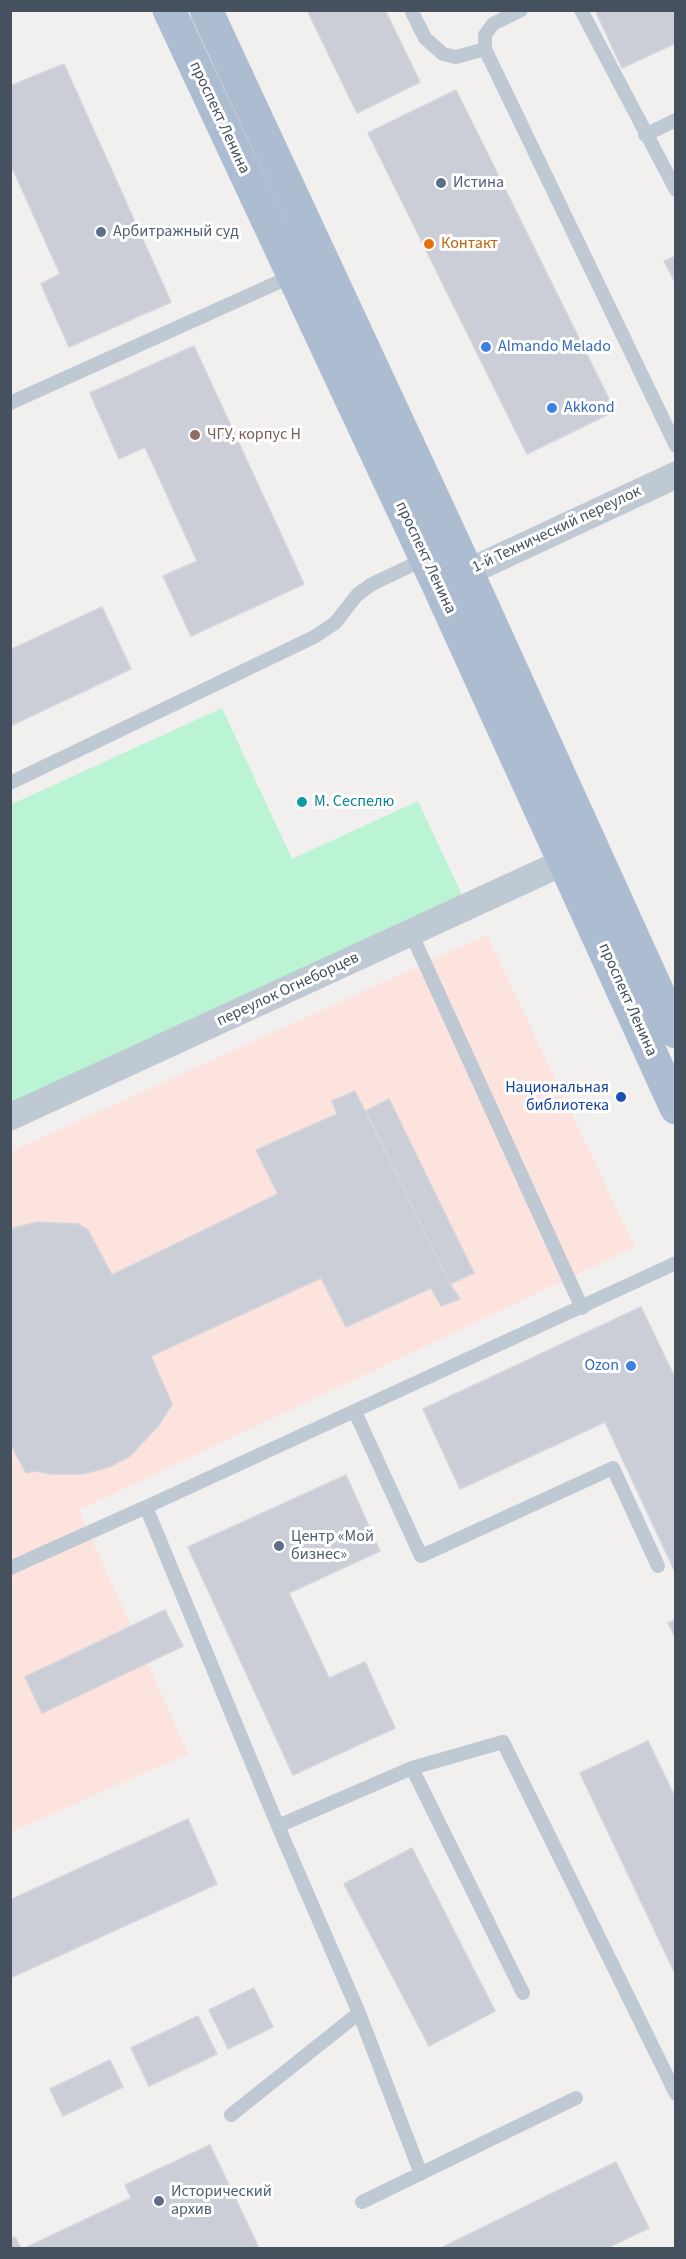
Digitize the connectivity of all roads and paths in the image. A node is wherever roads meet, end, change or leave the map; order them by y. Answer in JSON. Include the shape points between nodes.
{"nodes":[{"id":1,"x":169,"y":10,"type":"edge"},
{"id":2,"x":206,"y":10,"type":"edge"},
{"id":3,"x":411,"y":10,"type":"edge"},
{"id":4,"x":521,"y":10,"type":"edge"},
{"id":5,"x":581,"y":10,"type":"edge"},
{"id":6,"x":485,"y":49,"type":"junction"},
{"id":7,"x":675,"y":120,"type":"edge"},
{"id":8,"x":645,"y":135,"type":"junction"},
{"id":9,"x":675,"y":190,"type":"edge"},
{"id":10,"x":322,"y":261,"type":"junction"},
{"id":11,"x":292,"y":276,"type":"junction"},
{"id":12,"x":10,"y":403,"type":"edge"},
{"id":13,"x":675,"y":446,"type":"edge"},
{"id":14,"x":675,"y":475,"type":"edge"},
{"id":15,"x":461,"y":558,"type":"junction"},
{"id":16,"x":431,"y":572,"type":"junction"},
{"id":17,"x":10,"y":783,"type":"edge"},
{"id":18,"x":579,"y":856,"type":"junction"},
{"id":19,"x":411,"y":933,"type":"junction"},
{"id":20,"x":675,"y":1032,"type":"edge"},
{"id":21,"x":675,"y":1108,"type":"edge"},
{"id":22,"x":10,"y":1117,"type":"edge"},
{"id":23,"x":675,"y":1263,"type":"edge"},
{"id":24,"x":582,"y":1308,"type":"junction"},
{"id":25,"x":355,"y":1412,"type":"junction"},
{"id":26,"x":146,"y":1507,"type":"junction"},
{"id":27,"x":658,"y":1566,"type":"dead end"},
{"id":28,"x":10,"y":1568,"type":"edge"},
{"id":29,"x":412,"y":1768,"type":"junction"},
{"id":30,"x":278,"y":1826,"type":"junction"},
{"id":31,"x":523,"y":1993,"type":"dead end"},
{"id":32,"x":359,"y":2013,"type":"junction"},
{"id":33,"x":675,"y":2094,"type":"edge"},
{"id":34,"x":576,"y":2098,"type":"dead end"},
{"id":35,"x":231,"y":2115,"type":"dead end"},
{"id":36,"x":421,"y":2174,"type":"junction"},
{"id":37,"x":362,"y":2202,"type":"dead end"}],
"edges":[{"from":1,"to":11,"type":"main road","name":"проспект Ленина"},
{"from":2,"to":10,"type":"main road","name":"проспект Ленина"},
{"from":3,"to":6,"type":"lane","via":[[425,38],[443,54],[456,57]]},
{"from":4,"to":6,"type":"lane","via":[[493,24],[484,35]]},
{"from":5,"to":8,"type":"lane"},
{"from":6,"to":13,"type":"lane"},
{"from":7,"to":8,"type":"lane"},
{"from":8,"to":9,"type":"lane"},
{"from":10,"to":11,"type":"main road"},
{"from":10,"to":15,"type":"main road","name":"проспект Ленина"},
{"from":11,"to":12,"type":"lane"},
{"from":11,"to":16,"type":"main road","name":"проспект Ленина"},
{"from":14,"to":15,"type":"street","name":"1-й Технический переулок"},
{"from":15,"to":16,"type":"main road","name":"1-й Технический переулок"},
{"from":15,"to":18,"type":"main road","name":"проспект Ленина"},
{"from":16,"to":17,"type":"lane","via":[[372,584],[357,595],[335,622],[314,637]]},
{"from":16,"to":18,"type":"main road","name":"проспект Ленина"},
{"from":18,"to":19,"type":"street","name":"переулок Огнеборцев"},
{"from":18,"to":20,"type":"main road","name":"проспект Ленина"},
{"from":18,"to":21,"type":"main road","name":"проспект Ленина"},
{"from":19,"to":22,"type":"street","name":"переулок Огнеборцев"},
{"from":19,"to":24,"type":"lane"},
{"from":23,"to":24,"type":"lane"},
{"from":24,"to":25,"type":"lane"},
{"from":25,"to":26,"type":"lane"},
{"from":25,"to":27,"type":"lane","via":[[421,1556],[613,1468]]},
{"from":26,"to":28,"type":"lane"},
{"from":26,"to":30,"type":"lane"},
{"from":29,"to":30,"type":"lane"},
{"from":29,"to":31,"type":"lane"},
{"from":29,"to":33,"type":"lane","via":[[503,1742]]},
{"from":30,"to":32,"type":"lane"},
{"from":32,"to":35,"type":"lane"},
{"from":32,"to":36,"type":"lane"},
{"from":34,"to":36,"type":"lane"},
{"from":36,"to":37,"type":"lane"}]}
